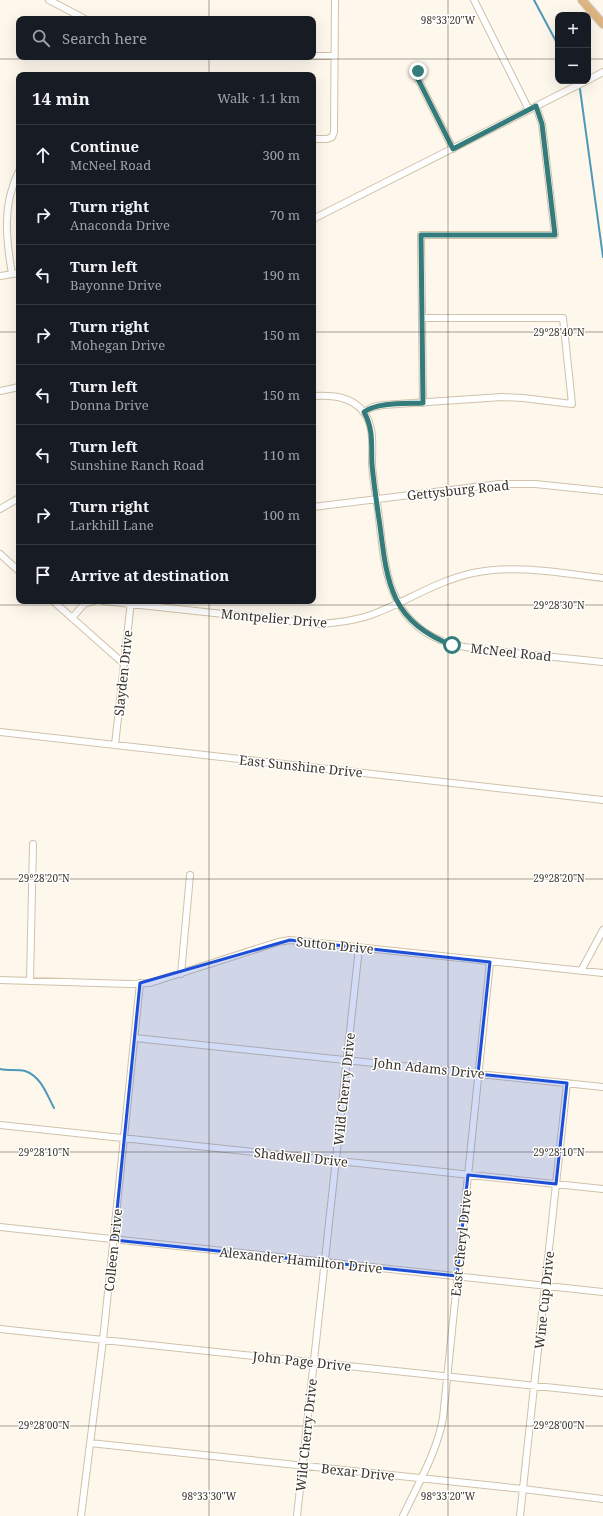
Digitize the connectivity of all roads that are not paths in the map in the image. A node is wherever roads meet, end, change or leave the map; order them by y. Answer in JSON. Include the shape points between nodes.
{"nodes":[{"id":1,"x":49,"y":0,"type":"edge"},
{"id":2,"x":336,"y":0,"type":"edge"},
{"id":3,"x":474,"y":0,"type":"edge"},
{"id":4,"x":582,"y":0,"type":"edge"},
{"id":5,"x":79,"y":16,"type":"edge"},
{"id":6,"x":601,"y":19,"type":"edge"},
{"id":7,"x":316,"y":56,"type":"edge"},
{"id":8,"x":335,"y":56,"type":"junction"},
{"id":9,"x":418,"y":71,"type":"dead end"},
{"id":10,"x":603,"y":72,"type":"edge"},
{"id":11,"x":591,"y":78,"type":"edge"},
{"id":12,"x":579,"y":84,"type":"edge"},
{"id":13,"x":536,"y":106,"type":"junction"},
{"id":14,"x":529,"y":110,"type":"junction"},
{"id":15,"x":316,"y":139,"type":"edge"},
{"id":16,"x":453,"y":149,"type":"junction"},
{"id":17,"x":16,"y":178,"type":"edge"},
{"id":18,"x":316,"y":218,"type":"edge"},
{"id":19,"x":16,"y":273,"type":"edge"},
{"id":20,"x":12,"y":274,"type":"junction"},
{"id":21,"x":0,"y":276,"type":"edge"},
{"id":22,"x":423,"y":318,"type":"junction"},
{"id":23,"x":16,"y":388,"type":"edge"},
{"id":24,"x":0,"y":391,"type":"edge"},
{"id":25,"x":316,"y":396,"type":"edge"},
{"id":26,"x":423,"y":403,"type":"junction"},
{"id":27,"x":364,"y":412,"type":"junction"},
{"id":28,"x":603,"y":491,"type":"edge"},
{"id":29,"x":377,"y":499,"type":"junction"},
{"id":30,"x":16,"y":500,"type":"edge"},
{"id":31,"x":316,"y":507,"type":"edge"},
{"id":32,"x":0,"y":509,"type":"edge"},
{"id":33,"x":0,"y":554,"type":"edge"},
{"id":34,"x":16,"y":568,"type":"edge"},
{"id":35,"x":603,"y":578,"type":"edge"},
{"id":36,"x":398,"y":603,"type":"junction"},
{"id":37,"x":56,"y":604,"type":"edge"},
{"id":38,"x":84,"y":604,"type":"edge"},
{"id":39,"x":130,"y":604,"type":"edge"},
{"id":40,"x":147,"y":604,"type":"edge"},
{"id":41,"x":72,"y":618,"type":"junction"},
{"id":42,"x":603,"y":662,"type":"edge"},
{"id":43,"x":124,"y":664,"type":"junction"},
{"id":44,"x":0,"y":732,"type":"edge"},
{"id":45,"x":115,"y":745,"type":"junction"},
{"id":46,"x":603,"y":800,"type":"edge"},
{"id":47,"x":33,"y":844,"type":"dead end"},
{"id":48,"x":190,"y":875,"type":"dead end"},
{"id":49,"x":603,"y":930,"type":"edge"},
{"id":50,"x":359,"y":948,"type":"junction"},
{"id":51,"x":490,"y":962,"type":"junction"},
{"id":52,"x":581,"y":970,"type":"junction"},
{"id":53,"x":603,"y":973,"type":"edge"},
{"id":54,"x":181,"y":974,"type":"junction"},
{"id":55,"x":0,"y":980,"type":"edge"},
{"id":56,"x":30,"y":981,"type":"junction"},
{"id":57,"x":140,"y":983,"type":"junction"},
{"id":58,"x":135,"y":1038,"type":"junction"},
{"id":59,"x":347,"y":1060,"type":"junction"},
{"id":60,"x":478,"y":1074,"type":"junction"},
{"id":61,"x":567,"y":1083,"type":"junction"},
{"id":62,"x":603,"y":1087,"type":"edge"},
{"id":63,"x":0,"y":1125,"type":"edge"},
{"id":64,"x":124,"y":1138,"type":"junction"},
{"id":65,"x":337,"y":1161,"type":"junction"},
{"id":66,"x":468,"y":1175,"type":"junction"},
{"id":67,"x":556,"y":1184,"type":"junction"},
{"id":68,"x":603,"y":1189,"type":"edge"},
{"id":69,"x":0,"y":1227,"type":"edge"},
{"id":70,"x":114,"y":1240,"type":"junction"},
{"id":71,"x":325,"y":1262,"type":"junction"},
{"id":72,"x":457,"y":1276,"type":"junction"},
{"id":73,"x":545,"y":1285,"type":"junction"},
{"id":74,"x":603,"y":1292,"type":"edge"},
{"id":75,"x":0,"y":1329,"type":"edge"},
{"id":76,"x":103,"y":1340,"type":"junction"},
{"id":77,"x":314,"y":1362,"type":"junction"},
{"id":78,"x":447,"y":1376,"type":"junction"},
{"id":79,"x":535,"y":1386,"type":"junction"},
{"id":80,"x":603,"y":1393,"type":"edge"},
{"id":81,"x":90,"y":1443,"type":"junction"},
{"id":82,"x":304,"y":1466,"type":"junction"},
{"id":83,"x":420,"y":1478,"type":"junction"},
{"id":84,"x":523,"y":1489,"type":"junction"},
{"id":85,"x":603,"y":1499,"type":"edge"},
{"id":86,"x":81,"y":1516,"type":"edge"},
{"id":87,"x":298,"y":1516,"type":"edge"},
{"id":88,"x":403,"y":1516,"type":"edge"},
{"id":89,"x":520,"y":1516,"type":"edge"}],
"edges":[{"from":1,"to":5,"type":"street"},
{"from":2,"to":8,"type":"street"},
{"from":3,"to":14,"type":"street"},
{"from":4,"to":6,"type":"main road"},
{"from":7,"to":8,"type":"street"},
{"from":8,"to":15,"type":"street","via":[[334,132],[332,137],[327,139]]},
{"from":9,"to":16,"type":"street","via":[[418,79]]},
{"from":10,"to":11,"type":"street"},
{"from":12,"to":13,"type":"street"},
{"from":13,"to":14,"type":"street"},
{"from":13,"to":22,"type":"street","via":[[542,124],[555,235],[421,235]]},
{"from":14,"to":16,"type":"street"},
{"from":16,"to":18,"type":"street"},
{"from":17,"to":20,"type":"street","via":[[11,191],[6,222]]},
{"from":19,"to":20,"type":"street"},
{"from":20,"to":21,"type":"street"},
{"from":22,"to":26,"type":"street"},
{"from":22,"to":26,"type":"street","via":[[563,318],[572,404],[502,397]]},
{"from":23,"to":24,"type":"street"},
{"from":25,"to":27,"type":"street","via":[[330,395],[345,399]]},
{"from":26,"to":27,"type":"street","via":[[383,405]]},
{"from":27,"to":29,"type":"street","name":"McNeel Road","via":[[372,430],[372,466]]},
{"from":28,"to":29,"type":"street","name":"Gettysburg Road","via":[[535,484],[499,484]]},
{"from":29,"to":31,"type":"street","name":"Gettysburg Road"},
{"from":29,"to":36,"type":"street","name":"McNeel Road","via":[[385,566]]},
{"from":30,"to":32,"type":"street"},
{"from":33,"to":34,"type":"street"},
{"from":35,"to":36,"type":"street","name":"Montpelier Drive","via":[[529,570],[491,570],[442,583]]},
{"from":36,"to":40,"type":"street","name":"Montpelier Drive","via":[[356,620],[317,624]]},
{"from":36,"to":42,"type":"street","name":"McNeel Road","via":[[408,618],[423,631],[452,645]]},
{"from":37,"to":41,"type":"street"},
{"from":38,"to":41,"type":"street"},
{"from":39,"to":43,"type":"street","name":"Slayden Drive"},
{"from":41,"to":43,"type":"street"},
{"from":43,"to":45,"type":"street","name":"Slayden Drive"},
{"from":44,"to":45,"type":"street","name":"East Sunshine Drive"},
{"from":45,"to":46,"type":"street","name":"East Sunshine Drive"},
{"from":47,"to":56,"type":"street"},
{"from":48,"to":54,"type":"street"},
{"from":49,"to":52,"type":"street"},
{"from":50,"to":51,"type":"street","name":"Sutton Drive"},
{"from":50,"to":54,"type":"street","name":"Sutton Drive","via":[[290,940]]},
{"from":50,"to":59,"type":"street","name":"Wild Cherry Drive"},
{"from":51,"to":52,"type":"street","name":"Sutton Drive"},
{"from":51,"to":60,"type":"street","name":"East Cheryl Drive"},
{"from":52,"to":53,"type":"street","name":"Sutton Drive"},
{"from":54,"to":57,"type":"street","name":"Sutton Drive","via":[[150,983]]},
{"from":55,"to":56,"type":"street","name":"Sutton Drive"},
{"from":56,"to":57,"type":"street","name":"Sutton Drive"},
{"from":57,"to":58,"type":"street","name":"Colleen Drive"},
{"from":58,"to":59,"type":"street","name":"John Adams Drive"},
{"from":58,"to":64,"type":"street","name":"Colleen Drive"},
{"from":59,"to":60,"type":"street","name":"John Adams Drive"},
{"from":59,"to":65,"type":"street","name":"Wild Cherry Drive"},
{"from":60,"to":61,"type":"street","name":"John Adams Drive"},
{"from":60,"to":66,"type":"street","name":"East Cheryl Drive"},
{"from":61,"to":62,"type":"street","name":"John Adams Drive"},
{"from":61,"to":67,"type":"street","name":"Wine Cup Drive"},
{"from":63,"to":64,"type":"street","name":"Shadwell Drive"},
{"from":64,"to":65,"type":"street","name":"Shadwell Drive"},
{"from":64,"to":70,"type":"street","name":"Colleen Drive"},
{"from":65,"to":66,"type":"street","name":"Shadwell Drive"},
{"from":65,"to":71,"type":"street","name":"Wild Cherry Drive"},
{"from":66,"to":67,"type":"street","name":"Shadwell Drive"},
{"from":66,"to":72,"type":"street","name":"East Cheryl Drive"},
{"from":67,"to":68,"type":"street","name":"Shadwell Drive"},
{"from":67,"to":73,"type":"street","name":"Wine Cup Drive"},
{"from":69,"to":70,"type":"street","name":"Alexander Hamilton Drive"},
{"from":70,"to":71,"type":"street","name":"Alexander Hamilton Drive"},
{"from":70,"to":76,"type":"street","name":"Colleen Drive"},
{"from":71,"to":72,"type":"street","name":"Alexander Hamilton Drive"},
{"from":71,"to":77,"type":"street","name":"Wild Cherry Drive"},
{"from":72,"to":73,"type":"street","name":"Alexander Hamilton Drive"},
{"from":72,"to":78,"type":"street","name":"East Cheryl Drive"},
{"from":73,"to":74,"type":"street","name":"Alexander Hamilton Drive"},
{"from":73,"to":79,"type":"street","name":"Wine Cup Drive"},
{"from":75,"to":76,"type":"street","name":"John Page Drive"},
{"from":76,"to":77,"type":"street","name":"John Page Drive"},
{"from":76,"to":81,"type":"street","name":"Colleen Drive"},
{"from":77,"to":78,"type":"street","name":"John Page Drive"},
{"from":77,"to":82,"type":"street","name":"Wild Cherry Drive"},
{"from":78,"to":79,"type":"street","name":"John Page Drive"},
{"from":78,"to":83,"type":"street","name":"East Cheryl Drive","via":[[441,1429]]},
{"from":79,"to":80,"type":"street","name":"John Page Drive"},
{"from":79,"to":84,"type":"street","name":"Wine Cup Drive"},
{"from":81,"to":82,"type":"street","name":"Bexar Drive"},
{"from":81,"to":86,"type":"street","name":"Colleen Drive"},
{"from":82,"to":83,"type":"street","name":"Bexar Drive"},
{"from":82,"to":87,"type":"street","name":"Wild Cherry Drive"},
{"from":83,"to":84,"type":"street","name":"Bexar Drive"},
{"from":83,"to":88,"type":"street","name":"East Cheryl Drive"},
{"from":84,"to":85,"type":"street","name":"Bexar Drive"},
{"from":84,"to":89,"type":"street","name":"Wine Cup Drive"}]}
